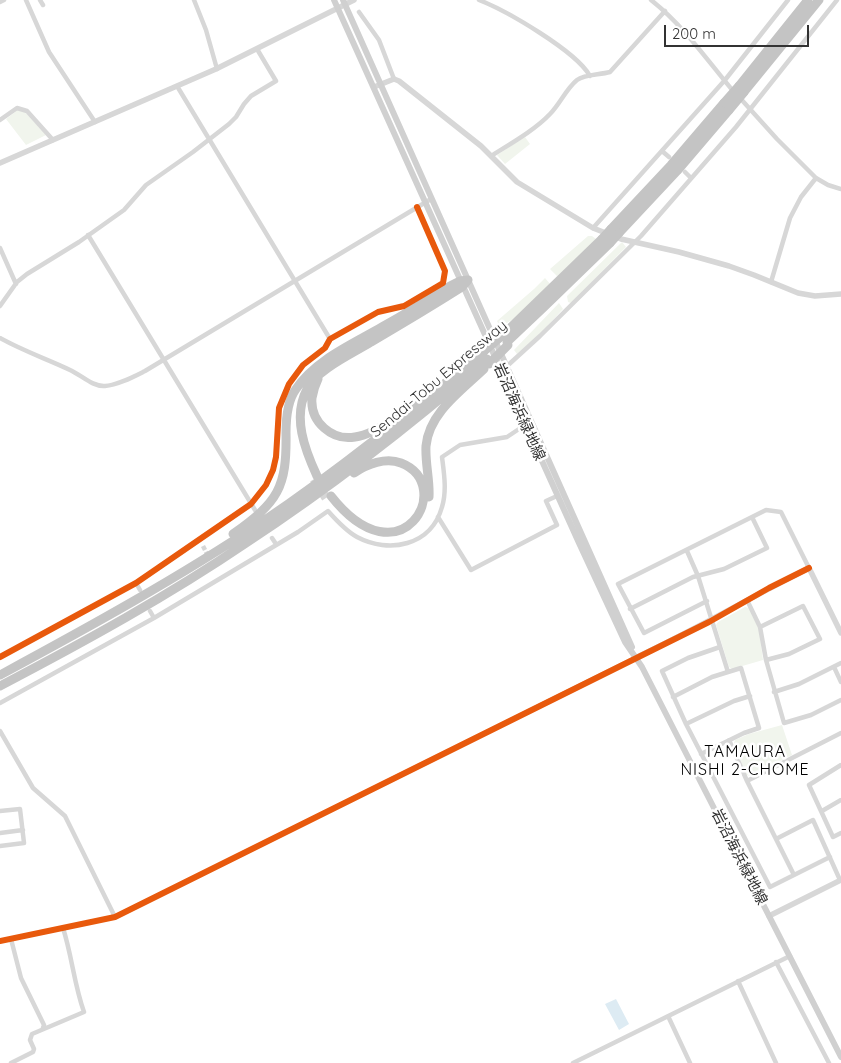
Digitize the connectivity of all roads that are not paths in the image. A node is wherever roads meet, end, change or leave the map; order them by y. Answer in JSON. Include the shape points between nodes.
{"nodes":[{"id":1,"x":4,"y":0,"type":"edge"},
{"id":2,"x":26,"y":0,"type":"edge"},
{"id":3,"x":194,"y":0,"type":"edge"},
{"id":4,"x":334,"y":0,"type":"edge"},
{"id":5,"x":354,"y":0,"type":"edge"},
{"id":6,"x":479,"y":0,"type":"edge"},
{"id":7,"x":650,"y":0,"type":"edge"},
{"id":8,"x":788,"y":0,"type":"edge"},
{"id":9,"x":808,"y":0,"type":"edge"},
{"id":10,"x":818,"y":0,"type":"edge"},
{"id":11,"x":837,"y":0,"type":"edge"},
{"id":12,"x":0,"y":2,"type":"edge"},
{"id":13,"x":344,"y":2,"type":"edge"},
{"id":14,"x":338,"y":8,"type":"junction"},
{"id":15,"x":665,"y":11,"type":"junction"},
{"id":16,"x":360,"y":12,"type":"dead end"},
{"id":17,"x":257,"y":49,"type":"junction"},
{"id":18,"x":217,"y":69,"type":"junction"},
{"id":19,"x":590,"y":76,"type":"junction"},
{"id":20,"x":394,"y":79,"type":"junction"},
{"id":21,"x":725,"y":80,"type":"junction"},
{"id":22,"x":377,"y":85,"type":"junction"},
{"id":23,"x":177,"y":86,"type":"junction"},
{"id":24,"x":742,"y":89,"type":"junction"},
{"id":25,"x":750,"y":109,"type":"junction"},
{"id":26,"x":0,"y":120,"type":"edge"},
{"id":27,"x":94,"y":122,"type":"junction"},
{"id":28,"x":209,"y":138,"type":"junction"},
{"id":29,"x":53,"y":140,"type":"junction"},
{"id":30,"x":662,"y":151,"type":"junction"},
{"id":31,"x":490,"y":156,"type":"junction"},
{"id":32,"x":669,"y":157,"type":"dead end"},
{"id":33,"x":0,"y":163,"type":"edge"},
{"id":34,"x":685,"y":172,"type":"dead end"},
{"id":35,"x":691,"y":178,"type":"junction"},
{"id":36,"x":816,"y":178,"type":"junction"},
{"id":37,"x":841,"y":189,"type":"edge"},
{"id":38,"x":428,"y":201,"type":"junction"},
{"id":39,"x":417,"y":207,"type":"junction"},
{"id":40,"x":592,"y":228,"type":"junction"},
{"id":41,"x":88,"y":234,"type":"junction"},
{"id":42,"x":606,"y":241,"type":"junction"},
{"id":43,"x":634,"y":242,"type":"junction"},
{"id":44,"x":0,"y":248,"type":"edge"},
{"id":45,"x":296,"y":281,"type":"junction"},
{"id":46,"x":771,"y":282,"type":"junction"},
{"id":47,"x":464,"y":283,"type":"junction"},
{"id":48,"x":16,"y":284,"type":"junction"},
{"id":49,"x":841,"y":294,"type":"edge"},
{"id":50,"x":0,"y":306,"type":"edge"},
{"id":51,"x":0,"y":338,"type":"edge"},
{"id":52,"x":330,"y":339,"type":"junction"},
{"id":53,"x":506,"y":340,"type":"junction"},
{"id":54,"x":487,"y":358,"type":"junction"},
{"id":55,"x":164,"y":359,"type":"junction"},
{"id":56,"x":506,"y":367,"type":"junction"},
{"id":57,"x":319,"y":376,"type":"junction"},
{"id":58,"x":304,"y":380,"type":"junction"},
{"id":59,"x":532,"y":420,"type":"junction"},
{"id":60,"x":525,"y":425,"type":"junction"},
{"id":61,"x":557,"y":496,"type":"junction"},
{"id":62,"x":251,"y":504,"type":"junction"},
{"id":63,"x":255,"y":510,"type":"dead end"},
{"id":64,"x":438,"y":517,"type":"junction"},
{"id":65,"x":752,"y":517,"type":"junction"},
{"id":66,"x":272,"y":538,"type":"dead end"},
{"id":67,"x":199,"y":540,"type":"junction"},
{"id":68,"x":276,"y":544,"type":"junction"},
{"id":69,"x":203,"y":546,"type":"tunnel mouth"},
{"id":70,"x":686,"y":550,"type":"junction"},
{"id":71,"x":809,"y":568,"type":"junction"},
{"id":72,"x":207,"y":569,"type":"junction"},
{"id":73,"x":217,"y":572,"type":"dead end"},
{"id":74,"x":698,"y":576,"type":"junction"},
{"id":75,"x":221,"y":578,"type":"junction"},
{"id":76,"x":136,"y":583,"type":"junction"},
{"id":77,"x":139,"y":594,"type":"junction"},
{"id":78,"x":747,"y":600,"type":"junction"},
{"id":79,"x":707,"y":601,"type":"junction"},
{"id":80,"x":630,"y":609,"type":"junction"},
{"id":81,"x":150,"y":611,"type":"dead end"},
{"id":82,"x":154,"y":618,"type":"junction"},
{"id":83,"x":712,"y":620,"type":"junction"},
{"id":84,"x":760,"y":627,"type":"junction"},
{"id":85,"x":841,"y":633,"type":"edge"},
{"id":86,"x":720,"y":647,"type":"junction"},
{"id":87,"x":0,"y":657,"type":"edge"},
{"id":88,"x":636,"y":657,"type":"junction"},
{"id":89,"x":766,"y":660,"type":"junction"},
{"id":90,"x":841,"y":663,"type":"edge"},
{"id":91,"x":834,"y":667,"type":"junction"},
{"id":92,"x":728,"y":672,"type":"junction"},
{"id":93,"x":0,"y":675,"type":"edge"},
{"id":94,"x":841,"y":682,"type":"edge"},
{"id":95,"x":0,"y":686,"type":"edge"},
{"id":96,"x":774,"y":692,"type":"junction"},
{"id":97,"x":750,"y":696,"type":"junction"},
{"id":98,"x":673,"y":697,"type":"junction"},
{"id":99,"x":841,"y":700,"type":"edge"},
{"id":100,"x":0,"y":704,"type":"edge"},
{"id":101,"x":686,"y":724,"type":"junction"},
{"id":102,"x":0,"y":731,"type":"edge"},
{"id":103,"x":841,"y":733,"type":"edge"},
{"id":104,"x":729,"y":740,"type":"junction"},
{"id":105,"x":701,"y":754,"type":"junction"},
{"id":106,"x":841,"y":765,"type":"edge"},
{"id":107,"x":747,"y":781,"type":"junction"},
{"id":108,"x":841,"y":800,"type":"edge"},
{"id":109,"x":0,"y":811,"type":"edge"},
{"id":110,"x":822,"y":812,"type":"junction"},
{"id":111,"x":23,"y":830,"type":"junction"},
{"id":112,"x":0,"y":833,"type":"edge"},
{"id":113,"x":841,"y":833,"type":"edge"},
{"id":114,"x":776,"y":838,"type":"junction"},
{"id":115,"x":0,"y":846,"type":"edge"},
{"id":116,"x":830,"y":857,"type":"junction"},
{"id":117,"x":794,"y":875,"type":"junction"},
{"id":118,"x":841,"y":880,"type":"edge"},
{"id":119,"x":769,"y":916,"type":"junction"},
{"id":120,"x":115,"y":917,"type":"junction"},
{"id":121,"x":63,"y":928,"type":"junction"},
{"id":122,"x":11,"y":939,"type":"junction"},
{"id":123,"x":0,"y":941,"type":"edge"},
{"id":124,"x":790,"y":956,"type":"junction"},
{"id":125,"x":776,"y":962,"type":"junction"},
{"id":126,"x":738,"y":981,"type":"junction"},
{"id":127,"x":668,"y":1016,"type":"junction"},
{"id":128,"x":43,"y":1028,"type":"junction"},
{"id":129,"x":841,"y":1057,"type":"edge"},
{"id":130,"x":11,"y":1063,"type":"edge"},
{"id":131,"x":573,"y":1063,"type":"edge"},
{"id":132,"x":690,"y":1063,"type":"edge"},
{"id":133,"x":776,"y":1063,"type":"edge"},
{"id":134,"x":829,"y":1063,"type":"edge"}],
"edges":[{"from":1,"to":12,"type":"street"},
{"from":2,"to":27,"type":"street","via":[[49,52]]},
{"from":3,"to":18,"type":"street"},
{"from":4,"to":14,"type":"main road","name":"岩沼海浜緑地線"},
{"from":5,"to":13,"type":"street"},
{"from":6,"to":19,"type":"street","via":[[502,9],[568,53]]},
{"from":7,"to":15,"type":"street"},
{"from":8,"to":21,"type":"street"},
{"from":9,"to":24,"type":"highway","name":"Sendai-Tobu Expressway"},
{"from":10,"to":24,"type":"highway","name":"Sendai-Tobu Expressway"},
{"from":11,"to":25,"type":"street"},
{"from":13,"to":14,"type":"street"},
{"from":13,"to":22,"type":"main road","name":"岩沼海浜緑地線"},
{"from":14,"to":17,"type":"street"},
{"from":14,"to":22,"type":"main road","name":"岩沼海浜緑地線"},
{"from":15,"to":19,"type":"street","via":[[610,72]]},
{"from":15,"to":21,"type":"street"},
{"from":16,"to":20,"type":"street","via":[[379,40]]},
{"from":17,"to":18,"type":"street"},
{"from":17,"to":28,"type":"street","via":[[276,81],[251,96],[236,117]]},
{"from":18,"to":23,"type":"street"},
{"from":19,"to":31,"type":"street","via":[[576,81],[550,114]]},
{"from":20,"to":22,"type":"street"},
{"from":20,"to":31,"type":"street"},
{"from":21,"to":25,"type":"street"},
{"from":21,"to":30,"type":"street"},
{"from":22,"to":38,"type":"main road","name":"岩沼海浜緑地線"},
{"from":23,"to":27,"type":"street"},
{"from":23,"to":28,"type":"street"},
{"from":24,"to":42,"type":"highway","name":"Sendai-Tobu Expressway","bridge":true},
{"from":25,"to":35,"type":"street"},
{"from":25,"to":36,"type":"street"},
{"from":26,"to":29,"type":"street","via":[[17,108],[27,111]]},
{"from":27,"to":29,"type":"street"},
{"from":28,"to":41,"type":"street","via":[[146,185],[124,210]]},
{"from":28,"to":45,"type":"street"},
{"from":29,"to":33,"type":"street"},
{"from":30,"to":32,"type":"street"},
{"from":30,"to":40,"type":"street"},
{"from":31,"to":40,"type":"street","via":[[526,189]]},
{"from":34,"to":35,"type":"street"},
{"from":35,"to":43,"type":"street"},
{"from":36,"to":37,"type":"street"},
{"from":36,"to":46,"type":"street","via":[[801,196],[790,218]]},
{"from":38,"to":39,"type":"street"},
{"from":38,"to":47,"type":"main road","name":"岩沼海浜緑地線"},
{"from":39,"to":45,"type":"street"},
{"from":39,"to":52,"type":"street","via":[[445,271],[443,282],[404,306],[378,312]]},
{"from":40,"to":43,"type":"street"},
{"from":41,"to":48,"type":"street"},
{"from":41,"to":55,"type":"street"},
{"from":42,"to":53,"type":"highway","name":"Sendai-Tobu Expressway"},
{"from":42,"to":53,"type":"highway","name":"Sendai-Tobu Expressway","via":[[544,307]]},
{"from":43,"to":46,"type":"street","via":[[721,264]]},
{"from":43,"to":56,"type":"street"},
{"from":44,"to":48,"type":"street"},
{"from":45,"to":52,"type":"street"},
{"from":45,"to":55,"type":"street"},
{"from":46,"to":49,"type":"street","via":[[806,295]]},
{"from":47,"to":56,"type":"main road","name":"岩沼海浜緑地線"},
{"from":47,"to":57,"type":"highway"},
{"from":47,"to":58,"type":"highway","via":[[334,355]]},
{"from":47,"to":60,"type":"main road","name":"岩沼海浜緑地線"},
{"from":48,"to":50,"type":"street"},
{"from":51,"to":55,"type":"street","via":[[105,386],[133,377]]},
{"from":52,"to":62,"type":"street","via":[[325,348],[296,373],[282,396],[273,470]]},
{"from":53,"to":54,"type":"highway","name":"Sendai-Tobu Expressway"},
{"from":54,"to":57,"type":"highway","via":[[388,422],[355,437],[329,432],[316,418],[312,397]]},
{"from":54,"to":72,"type":"highway","name":"Sendai-Tobu Expressway","via":[[350,470]]},
{"from":54,"to":72,"type":"highway","via":[[432,424],[426,446],[428,501],[422,519],[413,528],[392,537],[374,535],[348,521],[329,497],[358,522],[373,530],[396,532],[413,522],[424,500],[420,480],[407,466],[390,460],[366,466],[277,528]]},
{"from":54,"to":77,"type":"highway","name":"Sendai-Tobu Expressway","via":[[304,493]]},
{"from":55,"to":62,"type":"street"},
{"from":56,"to":59,"type":"main road","name":"岩沼海浜緑地線"},
{"from":57,"to":58,"type":"highway","via":[[308,387],[300,415],[305,446],[316,478],[301,449],[296,427],[296,406]]},
{"from":58,"to":77,"type":"highway","via":[[294,391],[290,403],[285,469],[270,503],[241,528]]},
{"from":59,"to":60,"type":"street"},
{"from":59,"to":88,"type":"main road","name":"岩沼海浜緑地線"},
{"from":60,"to":61,"type":"main road","name":"岩沼海浜緑地線"},
{"from":60,"to":64,"type":"street","via":[[507,437],[460,445],[442,457],[444,499]]},
{"from":61,"to":64,"type":"street","via":[[546,501],[557,525],[471,570]]},
{"from":61,"to":88,"type":"main road","name":"岩沼海浜緑地線","via":[[625,642]]},
{"from":62,"to":63,"type":"street"},
{"from":62,"to":67,"type":"street"},
{"from":64,"to":68,"type":"street","via":[[431,528],[414,541],[388,547],[356,536],[328,511]]},
{"from":65,"to":70,"type":"street"},
{"from":65,"to":71,"type":"street","via":[[766,510],[781,512]]},
{"from":65,"to":74,"type":"street","via":[[767,548],[724,570]]},
{"from":66,"to":68,"type":"street"},
{"from":67,"to":69,"type":"street"},
{"from":67,"to":76,"type":"street"},
{"from":68,"to":75,"type":"street"},
{"from":70,"to":74,"type":"street"},
{"from":70,"to":80,"type":"street","via":[[618,584]]},
{"from":71,"to":78,"type":"street"},
{"from":71,"to":85,"type":"street"},
{"from":72,"to":95,"type":"highway","name":"Sendai-Tobu Expressway"},
{"from":73,"to":75,"type":"street"},
{"from":74,"to":79,"type":"street"},
{"from":74,"to":80,"type":"street"},
{"from":75,"to":82,"type":"street"},
{"from":76,"to":77,"type":"street"},
{"from":76,"to":87,"type":"street"},
{"from":77,"to":93,"type":"highway","name":"Sendai-Tobu Expressway"},
{"from":78,"to":83,"type":"street"},
{"from":78,"to":84,"type":"street"},
{"from":79,"to":80,"type":"street","via":[[644,633]]},
{"from":79,"to":83,"type":"street"},
{"from":81,"to":82,"type":"street"},
{"from":82,"to":100,"type":"street"},
{"from":83,"to":86,"type":"street"},
{"from":83,"to":88,"type":"street"},
{"from":84,"to":89,"type":"street"},
{"from":84,"to":89,"type":"street","via":[[803,606],[820,639],[789,654]]},
{"from":86,"to":92,"type":"street"},
{"from":86,"to":98,"type":"street","via":[[662,671]]},
{"from":88,"to":119,"type":"main road","name":"岩沼海浜緑地線"},
{"from":88,"to":120,"type":"street"},
{"from":89,"to":96,"type":"street"},
{"from":90,"to":91,"type":"street"},
{"from":91,"to":94,"type":"street"},
{"from":91,"to":96,"type":"street","via":[[800,684]]},
{"from":92,"to":97,"type":"street","via":[[742,668]]},
{"from":92,"to":98,"type":"street"},
{"from":96,"to":99,"type":"street","via":[[784,723],[811,715]]},
{"from":97,"to":101,"type":"street"},
{"from":97,"to":104,"type":"street","via":[[759,728]]},
{"from":98,"to":101,"type":"street"},
{"from":101,"to":105,"type":"street"},
{"from":102,"to":120,"type":"street","via":[[33,788],[65,816]]},
{"from":103,"to":107,"type":"street"},
{"from":104,"to":105,"type":"street"},
{"from":104,"to":107,"type":"street"},
{"from":105,"to":117,"type":"street","via":[[770,887]]},
{"from":106,"to":110,"type":"street","via":[[809,785]]},
{"from":107,"to":114,"type":"street"},
{"from":108,"to":110,"type":"street"},
{"from":109,"to":111,"type":"street","via":[[20,809]]},
{"from":110,"to":113,"type":"street","via":[[832,837]]},
{"from":111,"to":112,"type":"street"},
{"from":111,"to":115,"type":"street","via":[[24,843]]},
{"from":114,"to":116,"type":"street","via":[[813,820]]},
{"from":114,"to":117,"type":"street"},
{"from":116,"to":117,"type":"street"},
{"from":116,"to":118,"type":"street"},
{"from":118,"to":119,"type":"street"},
{"from":119,"to":124,"type":"main road","name":"岩沼海浜緑地線"},
{"from":120,"to":121,"type":"street"},
{"from":121,"to":122,"type":"street"},
{"from":121,"to":128,"type":"street","via":[[84,1012]]},
{"from":122,"to":123,"type":"street"},
{"from":122,"to":128,"type":"street","via":[[21,978]]},
{"from":124,"to":125,"type":"street"},
{"from":124,"to":129,"type":"main road","name":"岩沼海浜緑地線"},
{"from":125,"to":126,"type":"street"},
{"from":125,"to":134,"type":"street"},
{"from":126,"to":127,"type":"street"},
{"from":126,"to":133,"type":"street"},
{"from":127,"to":131,"type":"street"},
{"from":127,"to":132,"type":"street"},
{"from":128,"to":130,"type":"street","via":[[30,1036],[33,1052]]}]}
